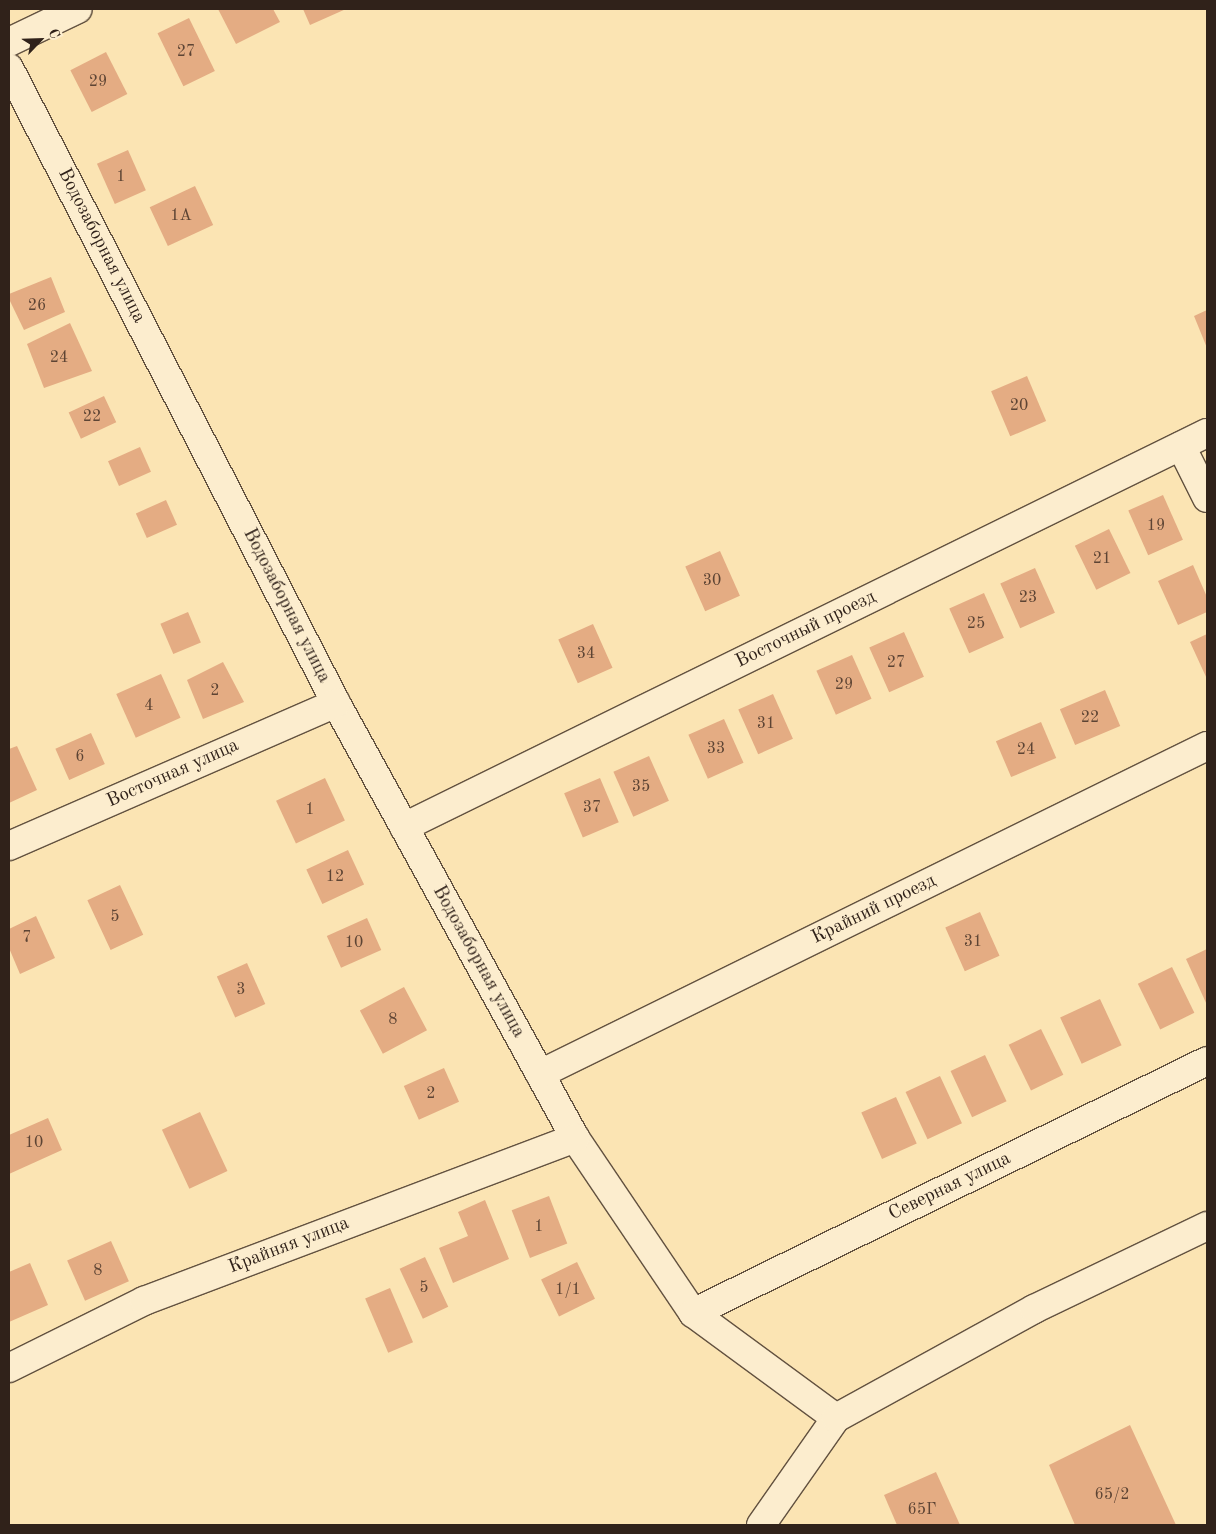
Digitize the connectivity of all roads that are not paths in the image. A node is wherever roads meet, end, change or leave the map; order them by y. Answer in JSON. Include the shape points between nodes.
{"nodes":[{"id":1,"x":78,"y":9,"type":"edge"},
{"id":2,"x":9,"y":42,"type":"edge"},
{"id":3,"x":9,"y":68,"type":"edge"},
{"id":4,"x":1207,"y":433,"type":"edge"},
{"id":5,"x":1181,"y":446,"type":"junction"},
{"id":6,"x":1207,"y":498,"type":"edge"},
{"id":7,"x":336,"y":702,"type":"junction"},
{"id":8,"x":1207,"y":746,"type":"edge"},
{"id":9,"x":404,"y":827,"type":"junction"},
{"id":10,"x":9,"y":846,"type":"edge"},
{"id":11,"x":1207,"y":1061,"type":"edge"},
{"id":12,"x":540,"y":1074,"type":"junction"},
{"id":13,"x":575,"y":1138,"type":"junction"},
{"id":14,"x":1207,"y":1226,"type":"edge"},
{"id":15,"x":693,"y":1313,"type":"junction"},
{"id":16,"x":9,"y":1368,"type":"edge"},
{"id":17,"x":836,"y":1418,"type":"junction"},
{"id":18,"x":761,"y":1525,"type":"edge"}],
"edges":[{"from":1,"to":2,"type":"street"},
{"from":3,"to":7,"type":"street","name":"Водозаборная улица"},
{"from":4,"to":5,"type":"street","name":"Восточный проезд"},
{"from":5,"to":6,"type":"street"},
{"from":5,"to":9,"type":"street","name":"Восточный проезд"},
{"from":7,"to":9,"type":"street","name":"Водозаборная улица"},
{"from":7,"to":10,"type":"street","name":"Восточная улица"},
{"from":8,"to":12,"type":"street","name":"Крайний проезд"},
{"from":9,"to":12,"type":"street","name":"Водозаборная улица"},
{"from":11,"to":15,"type":"street","name":"Северная улица"},
{"from":12,"to":13,"type":"street","name":"Водозаборная улица"},
{"from":13,"to":15,"type":"street","name":"Водозаборная улица"},
{"from":13,"to":16,"type":"street","name":"Крайняя улица","via":[[144,1301]]},
{"from":14,"to":17,"type":"street","via":[[1034,1309]]},
{"from":15,"to":17,"type":"street","name":"Водозаборная улица"},
{"from":17,"to":18,"type":"street"}]}
